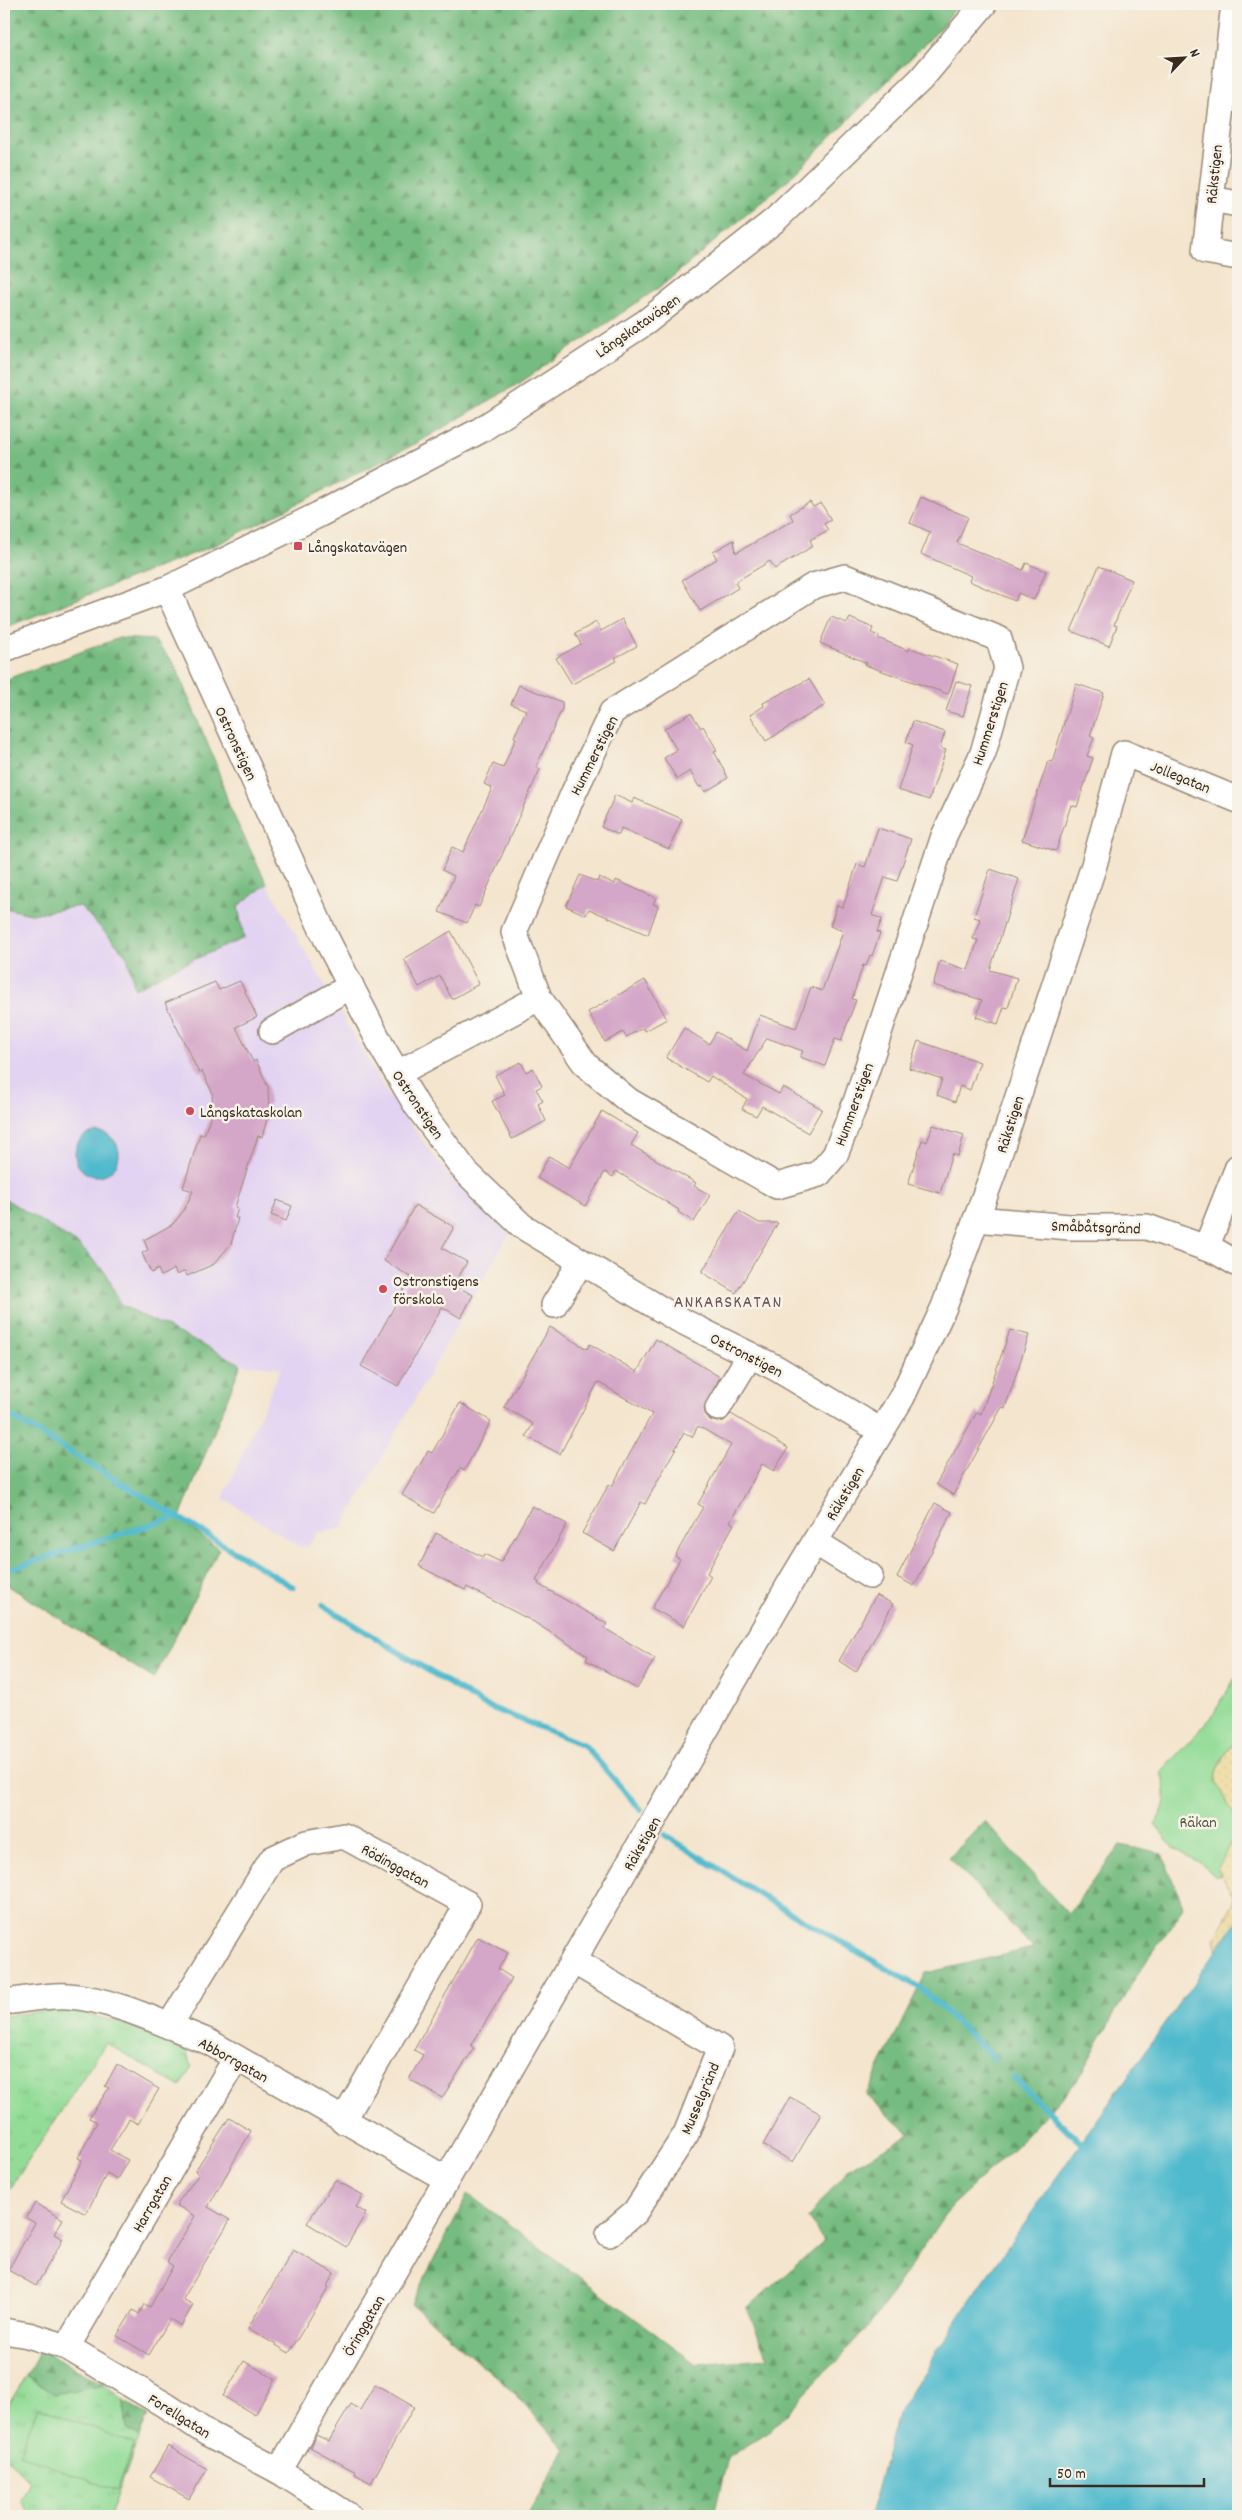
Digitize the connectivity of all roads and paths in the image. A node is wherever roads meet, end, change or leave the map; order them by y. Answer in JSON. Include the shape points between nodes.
{"nodes":[{"id":1,"x":984,"y":4,"type":"edge"},
{"id":2,"x":1234,"y":4,"type":"edge"},
{"id":3,"x":1211,"y":199,"type":"junction"},
{"id":4,"x":1238,"y":204,"type":"edge"},
{"id":5,"x":1238,"y":257,"type":"edge"},
{"id":6,"x":167,"y":589,"type":"junction"},
{"id":7,"x":4,"y":649,"type":"edge"},
{"id":8,"x":1124,"y":753,"type":"joint"},
{"id":9,"x":1238,"y":800,"type":"edge"},
{"id":10,"x":351,"y":986,"type":"junction"},
{"id":11,"x":538,"y":998,"type":"junction"},
{"id":12,"x":272,"y":1031,"type":"dead end"},
{"id":13,"x":398,"y":1073,"type":"junction"},
{"id":14,"x":1238,"y":1167,"type":"edge"},
{"id":15,"x":976,"y":1219,"type":"junction"},
{"id":16,"x":1206,"y":1248,"type":"junction"},
{"id":17,"x":581,"y":1262,"type":"junction"},
{"id":18,"x":1238,"y":1264,"type":"edge"},
{"id":19,"x":554,"y":1304,"type":"dead end"},
{"id":20,"x":750,"y":1355,"type":"junction"},
{"id":21,"x":718,"y":1408,"type":"dead end"},
{"id":22,"x":881,"y":1431,"type":"junction"},
{"id":23,"x":815,"y":1542,"type":"junction"},
{"id":24,"x":870,"y":1576,"type":"dead end"},
{"id":25,"x":573,"y":1961,"type":"junction"},
{"id":26,"x":4,"y":2002,"type":"edge"},
{"id":27,"x":169,"y":2026,"type":"junction"},
{"id":28,"x":236,"y":2058,"type":"junction"},
{"id":29,"x":343,"y":2121,"type":"junction"},
{"id":30,"x":446,"y":2179,"type":"junction"},
{"id":31,"x":609,"y":2234,"type":"dead end"},
{"id":32,"x":4,"y":2330,"type":"edge"},
{"id":33,"x":66,"y":2347,"type":"junction"},
{"id":34,"x":279,"y":2471,"type":"junction"},
{"id":35,"x":349,"y":2516,"type":"edge"}],
"edges":[{"from":1,"to":6,"type":"street","name":"Långskatavägen","via":[[921,79],[775,220],[646,322],[479,431]]},
{"from":2,"to":3,"type":"street","name":"Räkstigen"},
{"from":3,"to":4,"type":"street"},
{"from":3,"to":5,"type":"street","name":"Räkstigen","via":[[1205,251]]},
{"from":6,"to":7,"type":"street","name":"Långskatavägen"},
{"from":6,"to":10,"type":"street","name":"Ostronstigen"},
{"from":8,"to":9,"type":"street","name":"Jollegatan"},
{"from":8,"to":15,"type":"street","name":"Räkstigen","via":[[1094,865]]},
{"from":10,"to":12,"type":"street"},
{"from":10,"to":13,"type":"street","name":"Ostronstigen"},
{"from":11,"to":11,"type":"street","name":"Hummerstigen","via":[[514,932],[612,712],[814,586],[845,577],[999,640],[1007,668],[982,753],[944,836],[857,1099],[835,1155],[819,1174],[777,1186],[629,1101],[586,1065]]},
{"from":11,"to":13,"type":"street"},
{"from":13,"to":17,"type":"street","name":"Ostronstigen","via":[[416,1106],[466,1172],[522,1226]]},
{"from":14,"to":16,"type":"street"},
{"from":15,"to":16,"type":"street","name":"Småbåtsgränd","via":[[1070,1227],[1146,1227]]},
{"from":15,"to":22,"type":"street","name":"Räkstigen","via":[[944,1307],[902,1397]]},
{"from":16,"to":18,"type":"street","name":"Småbåtsgränd"},
{"from":17,"to":19,"type":"street"},
{"from":17,"to":20,"type":"street","name":"Ostronstigen","via":[[674,1317]]},
{"from":20,"to":21,"type":"street"},
{"from":20,"to":22,"type":"street","name":"Ostronstigen"},
{"from":22,"to":23,"type":"street","name":"Räkstigen"},
{"from":23,"to":24,"type":"street"},
{"from":23,"to":25,"type":"street","name":"Räkstigen"},
{"from":25,"to":30,"type":"street","name":"Räkstigen"},
{"from":25,"to":31,"type":"street","name":"Musselgränd","via":[[720,2048],[686,2134],[635,2212]]},
{"from":26,"to":27,"type":"street","name":"Abborrgatan","via":[[69,1996],[123,2008]]},
{"from":27,"to":28,"type":"street","name":"Abborrgatan","via":[[209,2042]]},
{"from":27,"to":29,"type":"street","name":"Rödinggatan","via":[[272,1859],[306,1842],[344,1836],[468,1904]]},
{"from":28,"to":29,"type":"street","name":"Abborrgatan"},
{"from":28,"to":33,"type":"street","name":"Harrgatan"},
{"from":29,"to":30,"type":"street","name":"Abborrgatan"},
{"from":30,"to":34,"type":"street","name":"Öringgatan"},
{"from":32,"to":33,"type":"street","name":"Forellgatan"},
{"from":33,"to":34,"type":"street","name":"Forellgatan","via":[[208,2433]]},
{"from":34,"to":35,"type":"street","name":"Forellgatan"}]}
